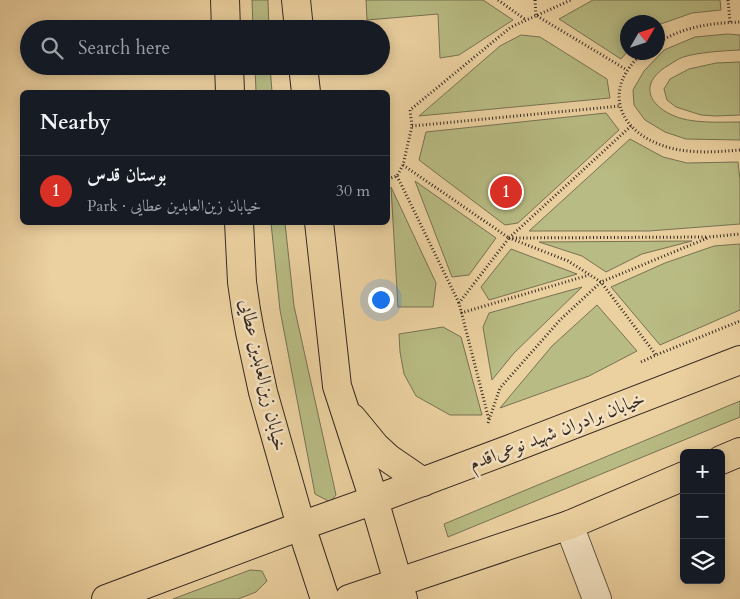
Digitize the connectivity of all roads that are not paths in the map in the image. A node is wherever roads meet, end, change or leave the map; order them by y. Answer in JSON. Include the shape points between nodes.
{"nodes":[{"id":1,"x":225,"y":0,"type":"edge"},
{"id":2,"x":296,"y":0,"type":"edge"},
{"id":3,"x":226,"y":20,"type":"edge"},
{"id":4,"x":298,"y":20,"type":"edge"},
{"id":5,"x":229,"y":75,"type":"edge"},
{"id":6,"x":304,"y":75,"type":"edge"},
{"id":7,"x":230,"y":90,"type":"edge"},
{"id":8,"x":306,"y":90,"type":"edge"},
{"id":9,"x":238,"y":225,"type":"edge"},
{"id":10,"x":319,"y":225,"type":"edge"},
{"id":11,"x":740,"y":360,"type":"edge"},
{"id":12,"x":341,"y":400,"type":"junction"},
{"id":13,"x":740,"y":452,"type":"edge"},
{"id":14,"x":725,"y":458,"type":"edge"},
{"id":15,"x":680,"y":478,"type":"edge"},
{"id":16,"x":423,"y":482,"type":"junction"},
{"id":17,"x":374,"y":500,"type":"junction"},
{"id":18,"x":569,"y":525,"type":"junction"},
{"id":19,"x":301,"y":526,"type":"junction"},
{"id":20,"x":401,"y":591,"type":"edge"},
{"id":21,"x":106,"y":599,"type":"edge"},
{"id":22,"x":325,"y":599,"type":"edge"},
{"id":23,"x":349,"y":599,"type":"edge"},
{"id":24,"x":597,"y":599,"type":"edge"}],
"edges":[{"from":1,"to":3,"type":"main road"},
{"from":2,"to":4,"type":"main road"},
{"from":5,"to":7,"type":"main road"},
{"from":6,"to":8,"type":"main road"},
{"from":9,"to":19,"type":"main road","name":"خیابان زین‌العابدین عطایی","via":[[250,332],[263,392]]},
{"from":10,"to":12,"type":"main road","via":[[336,386]]},
{"from":11,"to":16,"type":"main road","name":"خیابان برادران شهید نوعی‌اقدم"},
{"from":12,"to":16,"type":"main road","via":[[375,446]]},
{"from":12,"to":17,"type":"main road"},
{"from":13,"to":14,"type":"main road"},
{"from":15,"to":18,"type":"main road"},
{"from":16,"to":17,"type":"main road","name":"خیابان برادران شهید نوعی‌اقدم"},
{"from":17,"to":19,"type":"main road","name":"خیابان برادران شهید نوعی‌اقدم"},
{"from":17,"to":20,"type":"main road"},
{"from":18,"to":20,"type":"main road"},
{"from":18,"to":24,"type":"street"},
{"from":19,"to":21,"type":"main road","name":"خیابان برادران شهید نوعی‌اقدم"},
{"from":19,"to":22,"type":"main road","name":"خیابان زین‌العابدین عطایی"},
{"from":20,"to":23,"type":"main road"}]}
